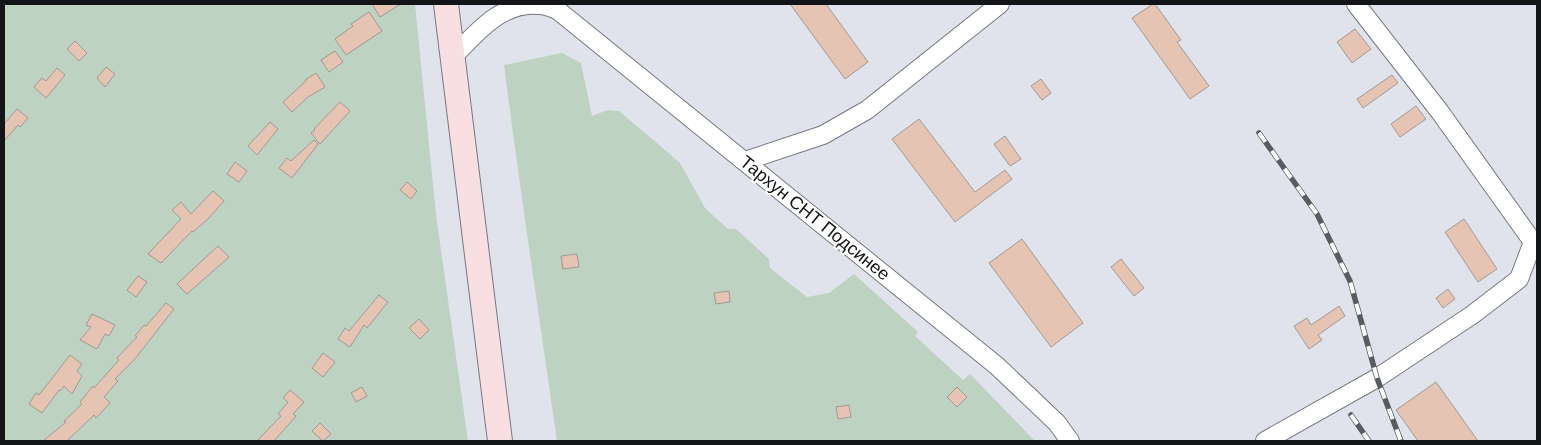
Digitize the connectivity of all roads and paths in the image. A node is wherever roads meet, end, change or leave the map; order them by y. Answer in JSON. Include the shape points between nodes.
{"nodes":[{"id":1,"x":446,"y":4,"type":"edge"},
{"id":2,"x":1000,"y":4,"type":"edge"},
{"id":3,"x":1356,"y":4,"type":"edge"},
{"id":4,"x":554,"y":7,"type":"edge"},
{"id":5,"x":453,"y":57,"type":"junction"},
{"id":6,"x":745,"y":162,"type":"junction"},
{"id":7,"x":1535,"y":243,"type":"edge"},
{"id":8,"x":500,"y":441,"type":"edge"},
{"id":9,"x":1070,"y":441,"type":"edge"},
{"id":10,"x":1265,"y":441,"type":"edge"}],
"edges":[{"from":1,"to":5,"type":"main road"},
{"from":2,"to":6,"type":"street","via":[[867,110],[823,135]]},
{"from":3,"to":7,"type":"street"},
{"from":4,"to":5,"type":"street","via":[[520,5],[500,14],[476,32]]},
{"from":4,"to":6,"type":"street","name":"Тархун СНТ Подсинее"},
{"from":5,"to":8,"type":"main road"},
{"from":6,"to":9,"type":"street","name":"Тархун СНТ Подсинее","via":[[997,366],[1057,423]]},
{"from":7,"to":10,"type":"street","via":[[1519,279],[1472,315],[1377,378]]}]}
